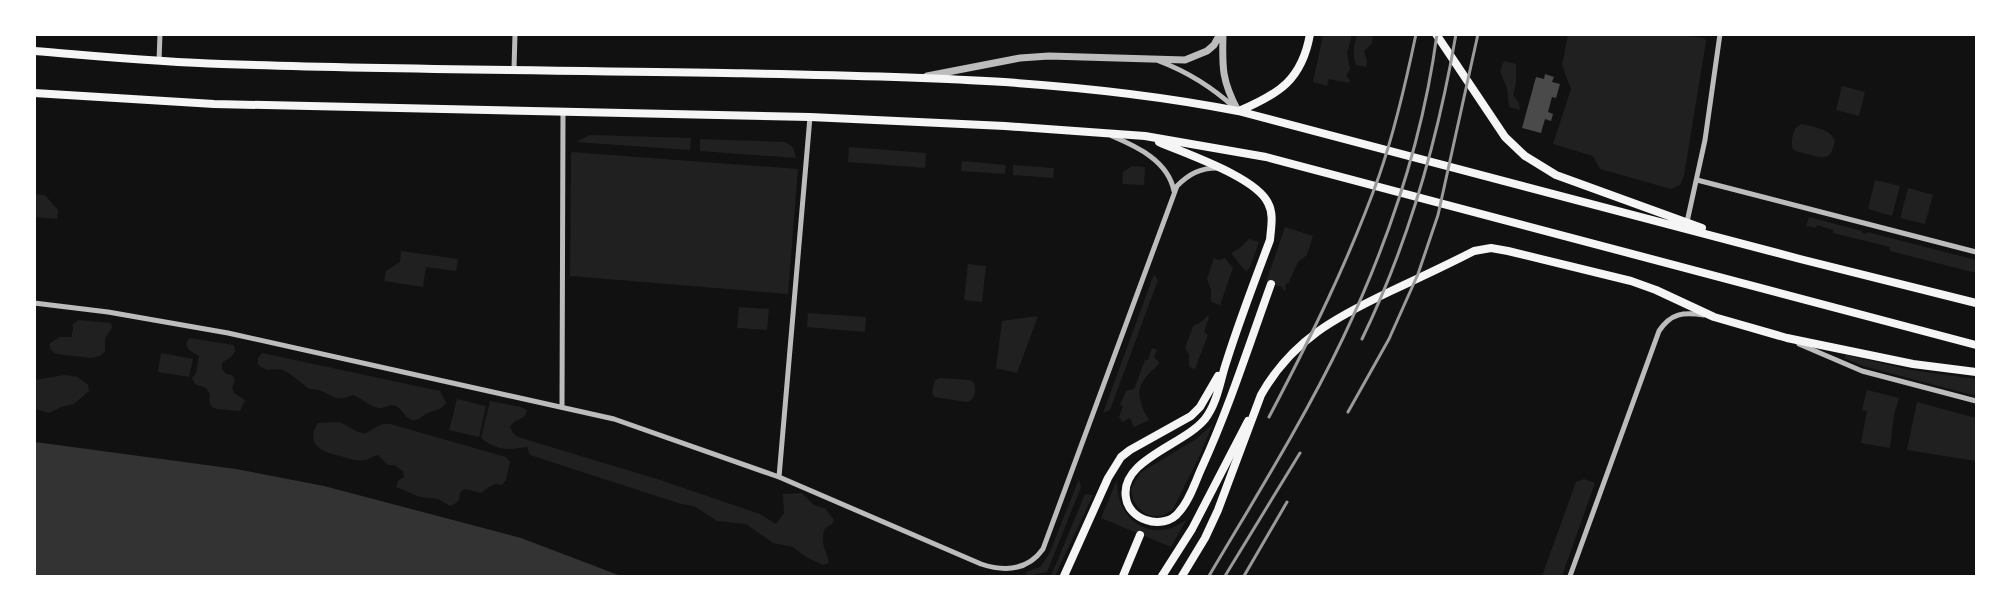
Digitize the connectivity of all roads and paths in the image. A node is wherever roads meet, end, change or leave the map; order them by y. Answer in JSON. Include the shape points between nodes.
{"nodes":[{"id":1,"x":160,"y":34,"type":"edge"},
{"id":2,"x":515,"y":34,"type":"edge"},
{"id":3,"x":1222,"y":34,"type":"edge"},
{"id":4,"x":1310,"y":34,"type":"edge"},
{"id":5,"x":1436,"y":34,"type":"edge"},
{"id":6,"x":1443,"y":34,"type":"edge"},
{"id":7,"x":1720,"y":34,"type":"edge"},
{"id":8,"x":34,"y":51,"type":"edge"},
{"id":9,"x":1450,"y":54,"type":"junction"},
{"id":10,"x":1156,"y":60,"type":"junction"},
{"id":11,"x":159,"y":61,"type":"junction"},
{"id":12,"x":514,"y":69,"type":"junction"},
{"id":13,"x":912,"y":78,"type":"junction"},
{"id":14,"x":34,"y":93,"type":"edge"},
{"id":15,"x":1238,"y":111,"type":"junction"},
{"id":16,"x":563,"y":113,"type":"junction"},
{"id":17,"x":810,"y":117,"type":"junction"},
{"id":18,"x":1105,"y":133,"type":"junction"},
{"id":19,"x":1144,"y":136,"type":"junction"},
{"id":20,"x":1219,"y":168,"type":"junction"},
{"id":21,"x":1697,"y":180,"type":"junction"},
{"id":22,"x":1175,"y":193,"type":"junction"},
{"id":23,"x":1687,"y":222,"type":"junction"},
{"id":24,"x":1756,"y":247,"type":"junction"},
{"id":25,"x":1977,"y":252,"type":"edge"},
{"id":26,"x":1271,"y":284,"type":"dead end"},
{"id":27,"x":34,"y":303,"type":"edge"},
{"id":28,"x":1977,"y":303,"type":"edge"},
{"id":29,"x":1714,"y":317,"type":"junction"},
{"id":30,"x":1787,"y":338,"type":"junction"},
{"id":31,"x":1977,"y":345,"type":"edge"},
{"id":32,"x":1226,"y":362,"type":"junction"},
{"id":33,"x":1977,"y":372,"type":"edge"},
{"id":34,"x":1977,"y":401,"type":"edge"},
{"id":35,"x":561,"y":406,"type":"junction"},
{"id":36,"x":1256,"y":407,"type":"junction"},
{"id":37,"x":779,"y":477,"type":"junction"},
{"id":38,"x":1140,"y":535,"type":"dead end"},
{"id":39,"x":1064,"y":576,"type":"edge"},
{"id":40,"x":1123,"y":576,"type":"edge"},
{"id":41,"x":1162,"y":576,"type":"edge"},
{"id":42,"x":1182,"y":576,"type":"edge"},
{"id":43,"x":1570,"y":576,"type":"edge"}],
"edges":[{"from":1,"to":11,"type":"street"},
{"from":2,"to":12,"type":"street"},
{"from":3,"to":10,"type":"street","via":[[1198,56]]},
{"from":3,"to":15,"type":"street","via":[[1224,78]]},
{"from":4,"to":15,"type":"main road","via":[[1303,62],[1288,84]]},
{"from":5,"to":9,"type":"main road"},
{"from":6,"to":9,"type":"main road"},
{"from":7,"to":21,"type":"street"},
{"from":8,"to":11,"type":"main road"},
{"from":9,"to":23,"type":"main road","via":[[1505,136],[1525,156],[1556,176]]},
{"from":10,"to":13,"type":"street","via":[[1020,58]]},
{"from":10,"to":15,"type":"street","via":[[1197,79]]},
{"from":11,"to":12,"type":"main road"},
{"from":12,"to":13,"type":"main road"},
{"from":13,"to":15,"type":"main road","via":[[1118,91]]},
{"from":14,"to":16,"type":"main road","via":[[184,103]]},
{"from":15,"to":24,"type":"main road"},
{"from":16,"to":17,"type":"main road"},
{"from":16,"to":35,"type":"street"},
{"from":17,"to":18,"type":"main road"},
{"from":17,"to":37,"type":"street"},
{"from":18,"to":19,"type":"main road"},
{"from":18,"to":22,"type":"street","via":[[1163,166]]},
{"from":19,"to":20,"type":"main road"},
{"from":19,"to":31,"type":"main road","via":[[1266,158]]},
{"from":20,"to":22,"type":"street","via":[[1206,168],[1185,177]]},
{"from":20,"to":32,"type":"main road","via":[[1261,193],[1268,202],[1272,224],[1270,240]]},
{"from":21,"to":23,"type":"street"},
{"from":21,"to":25,"type":"street"},
{"from":22,"to":37,"type":"street","via":[[1037,557],[1025,565],[998,569],[981,564]]},
{"from":23,"to":24,"type":"main road"},
{"from":24,"to":28,"type":"main road"},
{"from":26,"to":32,"type":"main road","via":[[1213,444],[1184,504],[1168,520],[1157,522],[1137,516],[1126,502],[1127,478],[1137,467],[1199,426],[1217,396]]},
{"from":27,"to":35,"type":"street","via":[[228,333]]},
{"from":29,"to":30,"type":"main road"},
{"from":29,"to":36,"type":"main road","via":[[1631,281],[1508,250],[1474,251],[1345,313],[1317,331],[1285,360]]},
{"from":29,"to":43,"type":"street","via":[[1677,314],[1659,331]]},
{"from":30,"to":33,"type":"main road","via":[[1913,364]]},
{"from":30,"to":34,"type":"street","via":[[1862,371]]},
{"from":32,"to":39,"type":"main road","via":[[1191,416],[1121,457],[1108,477]]},
{"from":35,"to":37,"type":"street","via":[[614,419]]},
{"from":36,"to":41,"type":"main road"},
{"from":36,"to":42,"type":"main road","via":[[1218,510]]},
{"from":38,"to":40,"type":"main road"}]}
